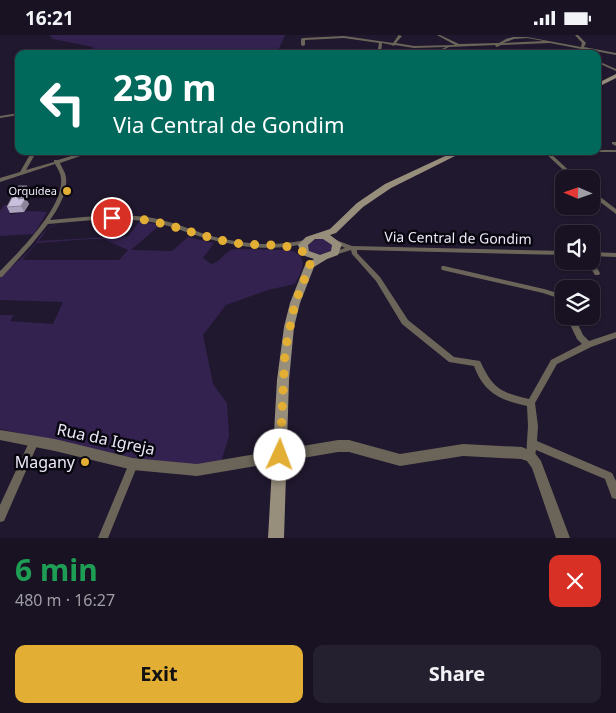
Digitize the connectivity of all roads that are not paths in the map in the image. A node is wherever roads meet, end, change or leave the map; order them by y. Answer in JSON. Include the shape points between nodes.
{"nodes":[{"id":1,"x":399,"y":35,"type":"edge"},
{"id":2,"x":438,"y":35,"type":"edge"},
{"id":3,"x":526,"y":35,"type":"edge"},
{"id":4,"x":576,"y":35,"type":"edge"},
{"id":5,"x":550,"y":42,"type":"junction"},
{"id":6,"x":380,"y":43,"type":"junction"},
{"id":7,"x":303,"y":45,"type":"dead end"},
{"id":8,"x":393,"y":45,"type":"junction"},
{"id":9,"x":448,"y":46,"type":"junction"},
{"id":10,"x":460,"y":46,"type":"junction"},
{"id":11,"x":497,"y":46,"type":"junction"},
{"id":12,"x":581,"y":48,"type":"junction"},
{"id":13,"x":379,"y":50,"type":"edge"},
{"id":14,"x":443,"y":50,"type":"edge"},
{"id":15,"x":578,"y":50,"type":"edge"},
{"id":16,"x":591,"y":50,"type":"edge"},
{"id":17,"x":601,"y":52,"type":"edge"},
{"id":18,"x":616,"y":55,"type":"edge"},
{"id":19,"x":601,"y":63,"type":"edge"},
{"id":20,"x":616,"y":70,"type":"edge"},
{"id":21,"x":616,"y":76,"type":"edge"},
{"id":22,"x":601,"y":84,"type":"edge"},
{"id":23,"x":15,"y":115,"type":"edge"},
{"id":24,"x":0,"y":117,"type":"edge"},
{"id":25,"x":601,"y":151,"type":"edge"},
{"id":26,"x":616,"y":151,"type":"edge"},
{"id":27,"x":33,"y":155,"type":"edge"},
{"id":28,"x":78,"y":155,"type":"edge"},
{"id":29,"x":453,"y":155,"type":"edge"},
{"id":30,"x":549,"y":155,"type":"edge"},
{"id":31,"x":56,"y":161,"type":"junction"},
{"id":32,"x":566,"y":170,"type":"edge"},
{"id":33,"x":22,"y":172,"type":"junction"},
{"id":34,"x":0,"y":180,"type":"edge"},
{"id":35,"x":600,"y":199,"type":"edge"},
{"id":36,"x":616,"y":212,"type":"edge"},
{"id":37,"x":46,"y":222,"type":"junction"},
{"id":38,"x":334,"y":238,"type":"junction"},
{"id":39,"x":305,"y":242,"type":"junction"},
{"id":40,"x":288,"y":246,"type":"junction"},
{"id":41,"x":353,"y":248,"type":"junction"},
{"id":42,"x":335,"y":253,"type":"junction"},
{"id":43,"x":555,"y":253,"type":"edge"},
{"id":44,"x":600,"y":254,"type":"edge"},
{"id":45,"x":616,"y":255,"type":"edge"},
{"id":46,"x":307,"y":257,"type":"junction"},
{"id":47,"x":444,"y":268,"type":"dead end"},
{"id":48,"x":595,"y":270,"type":"edge"},
{"id":49,"x":597,"y":273,"type":"dead end"},
{"id":50,"x":0,"y":275,"type":"edge"},
{"id":51,"x":555,"y":295,"type":"edge"},
{"id":52,"x":574,"y":325,"type":"edge"},
{"id":53,"x":616,"y":335,"type":"edge"},
{"id":54,"x":588,"y":345,"type":"junction"},
{"id":55,"x":531,"y":403,"type":"junction"},
{"id":56,"x":0,"y":435,"type":"edge"},
{"id":57,"x":34,"y":441,"type":"junction"},
{"id":58,"x":532,"y":450,"type":"junction"},
{"id":59,"x":280,"y":455,"type":"junction"},
{"id":60,"x":133,"y":464,"type":"junction"},
{"id":61,"x":616,"y":494,"type":"edge"},
{"id":62,"x":0,"y":517,"type":"edge"},
{"id":63,"x":103,"y":538,"type":"edge"},
{"id":64,"x":276,"y":538,"type":"edge"},
{"id":65,"x":563,"y":538,"type":"edge"}],
"edges":[{"from":1,"to":8,"type":"street"},
{"from":2,"to":10,"type":"street"},
{"from":3,"to":5,"type":"street"},
{"from":3,"to":11,"type":"street","via":[[504,38]]},
{"from":4,"to":12,"type":"street","via":[[584,43]]},
{"from":5,"to":11,"type":"street"},
{"from":5,"to":12,"type":"street"},
{"from":6,"to":7,"type":"street","via":[[336,37],[303,39]]},
{"from":6,"to":8,"type":"street"},
{"from":6,"to":13,"type":"street"},
{"from":8,"to":9,"type":"street"},
{"from":9,"to":10,"type":"street"},
{"from":9,"to":14,"type":"street"},
{"from":10,"to":11,"type":"street"},
{"from":12,"to":15,"type":"street"},
{"from":12,"to":16,"type":"street"},
{"from":17,"to":18,"type":"street"},
{"from":19,"to":20,"type":"street"},
{"from":21,"to":22,"type":"main road"},
{"from":23,"to":24,"type":"street"},
{"from":25,"to":26,"type":"street"},
{"from":27,"to":33,"type":"street"},
{"from":28,"to":31,"type":"street"},
{"from":29,"to":38,"type":"main road","via":[[388,185],[360,205]]},
{"from":30,"to":32,"type":"street"},
{"from":31,"to":33,"type":"street"},
{"from":31,"to":37,"type":"street","via":[[64,180]]},
{"from":33,"to":34,"type":"street"},
{"from":35,"to":36,"type":"street"},
{"from":37,"to":40,"type":"street","via":[[141,218],[229,242]]},
{"from":37,"to":50,"type":"street"},
{"from":38,"to":39,"type":"main road","via":[[319,236]]},
{"from":38,"to":41,"type":"street","name":"Via Central de Gondim"},
{"from":38,"to":42,"type":"main road","via":[[338,247]]},
{"from":39,"to":40,"type":"street"},
{"from":39,"to":46,"type":"main road"},
{"from":40,"to":46,"type":"street"},
{"from":41,"to":42,"type":"street","name":"Via Central de Gondim"},
{"from":41,"to":43,"type":"street","name":"Via Central de Gondim"},
{"from":41,"to":55,"type":"street","via":[[378,279],[405,322],[452,360],[477,363],[488,386],[498,393]]},
{"from":42,"to":46,"type":"main road","via":[[323,258]]},
{"from":44,"to":45,"type":"street"},
{"from":46,"to":59,"type":"main road","via":[[286,343]]},
{"from":47,"to":51,"type":"street"},
{"from":48,"to":49,"type":"street"},
{"from":52,"to":54,"type":"street"},
{"from":53,"to":54,"type":"street"},
{"from":54,"to":55,"type":"street","via":[[554,362]]},
{"from":55,"to":58,"type":"street"},
{"from":56,"to":57,"type":"street","name":"Rua da Igreja"},
{"from":57,"to":60,"type":"street","name":"Rua da Igreja"},
{"from":57,"to":62,"type":"street"},
{"from":58,"to":59,"type":"street","name":"Rua da Igreja","via":[[462,450],[400,460],[338,446]]},
{"from":58,"to":61,"type":"street","via":[[609,476]]},
{"from":58,"to":65,"type":"street"},
{"from":59,"to":60,"type":"street","name":"Rua da Igreja","via":[[204,470]]},
{"from":59,"to":64,"type":"main road"},
{"from":60,"to":63,"type":"street"}]}
